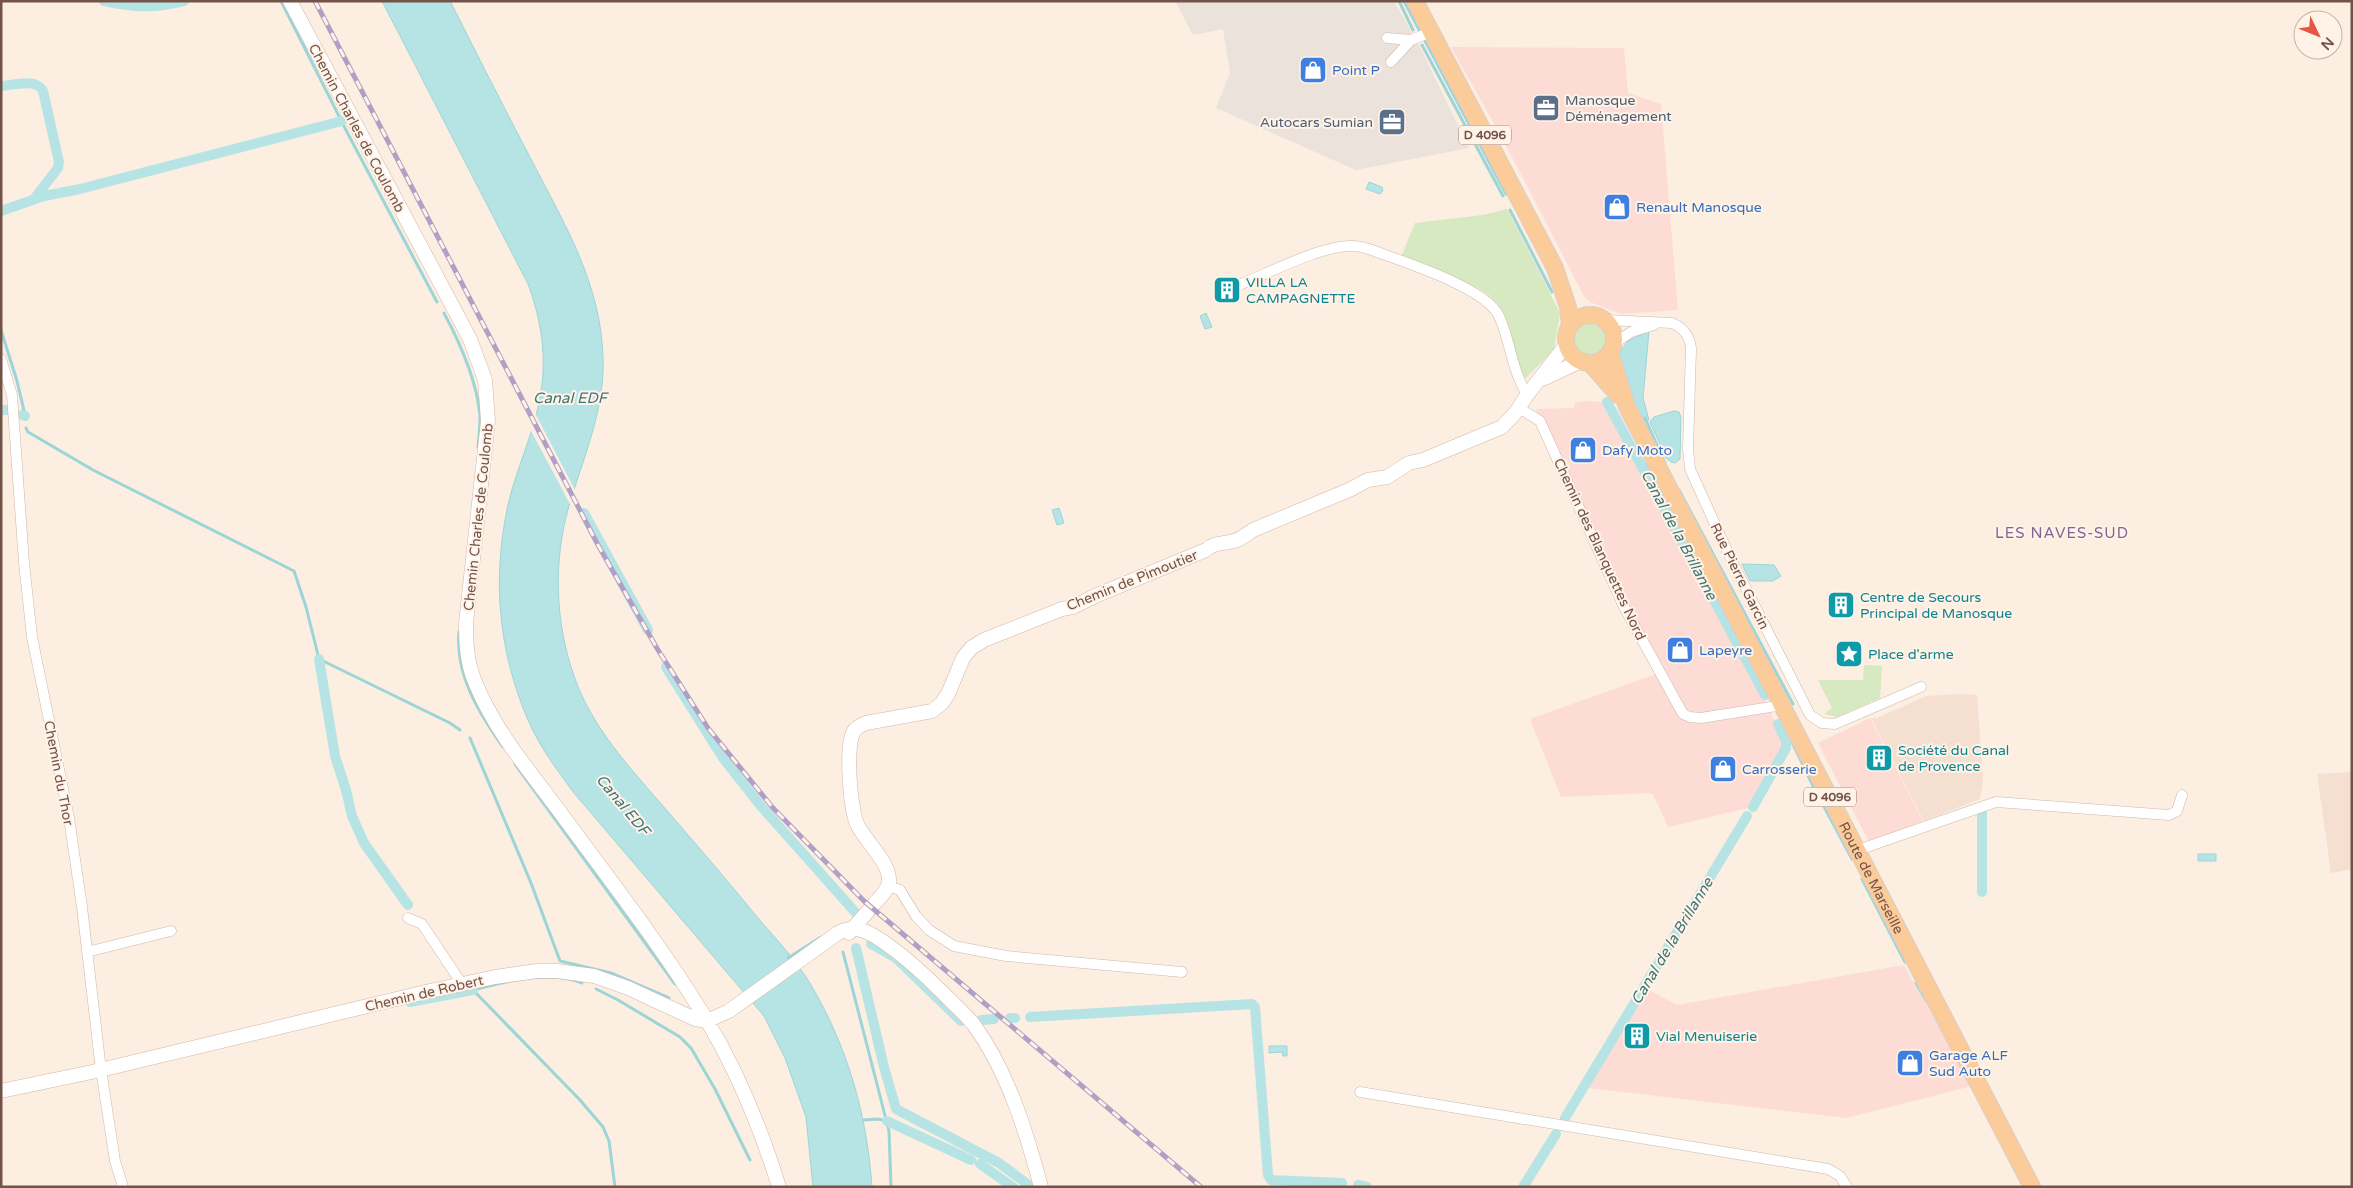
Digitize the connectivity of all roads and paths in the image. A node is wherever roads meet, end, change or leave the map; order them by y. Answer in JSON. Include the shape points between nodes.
{"nodes":[{"id":1,"x":290,"y":1,"type":"edge"},
{"id":2,"x":1415,"y":1,"type":"edge"},
{"id":3,"x":1432,"y":32,"type":"junction"},
{"id":4,"x":1386,"y":38,"type":"dead end"},
{"id":5,"x":1411,"y":40,"type":"junction"},
{"id":6,"x":1391,"y":62,"type":"dead end"},
{"id":7,"x":1555,"y":268,"type":"junction"},
{"id":8,"x":1239,"y":285,"type":"dead end"},
{"id":9,"x":1600,"y":317,"type":"junction"},
{"id":10,"x":1668,"y":322,"type":"junction"},
{"id":11,"x":1570,"y":325,"type":"junction"},
{"id":12,"x":1566,"y":345,"type":"junction"},
{"id":13,"x":1612,"y":348,"type":"junction"},
{"id":14,"x":1,"y":359,"type":"edge"},
{"id":15,"x":1586,"y":362,"type":"junction"},
{"id":16,"x":1538,"y":382,"type":"junction"},
{"id":17,"x":1527,"y":395,"type":"junction"},
{"id":18,"x":1627,"y":407,"type":"junction"},
{"id":19,"x":1519,"y":408,"type":"junction"},
{"id":20,"x":1921,"y":687,"type":"dead end"},
{"id":21,"x":1783,"y":705,"type":"junction"},
{"id":22,"x":2182,"y":795,"type":"dead end"},
{"id":23,"x":1858,"y":850,"type":"junction"},
{"id":24,"x":888,"y":886,"type":"junction"},
{"id":25,"x":408,"y":918,"type":"dead end"},
{"id":26,"x":171,"y":931,"type":"dead end"},
{"id":27,"x":856,"y":933,"type":"junction"},
{"id":28,"x":824,"y":944,"type":"junction"},
{"id":29,"x":87,"y":952,"type":"junction"},
{"id":30,"x":1182,"y":972,"type":"dead end"},
{"id":31,"x":462,"y":984,"type":"junction"},
{"id":32,"x":684,"y":984,"type":"junction"},
{"id":33,"x":674,"y":1010,"type":"junction"},
{"id":34,"x":707,"y":1021,"type":"junction"},
{"id":35,"x":101,"y":1070,"type":"junction"},
{"id":36,"x":1,"y":1091,"type":"edge"},
{"id":37,"x":1360,"y":1092,"type":"dead end"},
{"id":38,"x":123,"y":1187,"type":"edge"},
{"id":39,"x":779,"y":1187,"type":"edge"},
{"id":40,"x":1041,"y":1187,"type":"edge"},
{"id":41,"x":1847,"y":1187,"type":"edge"},
{"id":42,"x":2032,"y":1187,"type":"edge"}],
"edges":[{"from":1,"to":32,"type":"street","name":"Chemin Charles de Coulomb","via":[[470,339],[485,380],[488,431],[466,623],[467,651],[474,681],[500,730]]},
{"from":2,"to":3,"type":"main road","number":"D 4096"},
{"from":3,"to":5,"type":"street"},
{"from":3,"to":7,"type":"main road","number":"D 4096"},
{"from":4,"to":5,"type":"street"},
{"from":5,"to":6,"type":"street"},
{"from":7,"to":9,"type":"main road","number":"D 4096","via":[[1580,302]]},
{"from":7,"to":11,"type":"main road","number":"D 4096","via":[[1568,307]]},
{"from":8,"to":17,"type":"street","via":[[1318,254],[1357,246],[1464,287],[1488,302],[1499,316],[1516,376]]},
{"from":9,"to":10,"type":"street"},
{"from":9,"to":11,"type":"main road","via":[[1582,316]]},
{"from":9,"to":13,"type":"main road","via":[[1612,329]]},
{"from":10,"to":13,"type":"street","via":[[1638,329]]},
{"from":10,"to":20,"type":"street","name":"Rue Pierre Garcin","via":[[1684,331],[1690,345],[1690,469],[1807,711],[1819,722],[1835,724]]},
{"from":11,"to":12,"type":"main road"},
{"from":12,"to":15,"type":"main road","via":[[1570,354]]},
{"from":12,"to":16,"type":"street","name":"Chemin de Pimoutier"},
{"from":13,"to":15,"type":"main road","via":[[1600,361]]},
{"from":13,"to":18,"type":"main road","name":"Route de Marseille","number":"D 4096"},
{"from":14,"to":29,"type":"street","name":"Chemin du Thor","via":[[13,400],[32,638],[69,818]]},
{"from":15,"to":16,"type":"street","name":"Chemin de Pimoutier"},
{"from":15,"to":18,"type":"main road","name":"Route de Marseille","number":"D 4096","via":[[1614,389]]},
{"from":16,"to":17,"type":"street","name":"Chemin de Pimoutier"},
{"from":17,"to":19,"type":"street","name":"Chemin de Pimoutier"},
{"from":18,"to":21,"type":"main road","name":"Route de Marseille","number":"D 4096"},
{"from":19,"to":21,"type":"street","name":"Chemin des Blanquettes Nord","via":[[1540,421],[1623,605],[1683,714],[1701,718]]},
{"from":19,"to":24,"type":"street","name":"Chemin de Pimoutier","via":[[1507,423],[1480,438],[1410,463],[1383,479],[1361,482],[1240,538],[1210,546],[1073,607],[984,640],[967,652],[938,708],[859,726],[852,735],[850,784],[853,812],[887,870]]},
{"from":21,"to":23,"type":"main road","name":"Route de Marseille","number":"D 4096"},
{"from":22,"to":23,"type":"street","via":[[2177,811],[2168,815],[1996,802]]},
{"from":23,"to":42,"type":"main road","name":"Route de Marseille","number":"D 4096"},
{"from":24,"to":27,"type":"street"},
{"from":24,"to":30,"type":"street","via":[[900,890],[929,930],[954,946],[1006,956]]},
{"from":25,"to":31,"type":"street","via":[[422,924]]},
{"from":26,"to":29,"type":"street"},
{"from":27,"to":28,"type":"street","via":[[844,934],[838,940]]},
{"from":27,"to":28,"type":"street","via":[[844,930]]},
{"from":27,"to":40,"type":"street","via":[[871,933],[924,975],[983,1038],[1009,1090]]},
{"from":28,"to":34,"type":"street","via":[[729,1010]]},
{"from":29,"to":35,"type":"street","name":"Chemin du Thor"},
{"from":31,"to":33,"type":"street","name":"Chemin de Robert","via":[[537,971],[576,973],[611,982]]},
{"from":31,"to":35,"type":"street","name":"Chemin de Robert"},
{"from":32,"to":33,"type":"street","via":[[683,1002]]},
{"from":32,"to":34,"type":"street","name":"Chemin Charles de Coulomb"},
{"from":33,"to":34,"type":"street","name":"Chemin de Robert"},
{"from":34,"to":39,"type":"street","name":"Chemin Charles de Coulomb","via":[[740,1084]]},
{"from":35,"to":36,"type":"street","name":"Chemin de Robert"},
{"from":35,"to":38,"type":"street","name":"Chemin du Thor","via":[[115,1161]]},
{"from":37,"to":41,"type":"street","via":[[1828,1169],[1840,1176]]}]}
